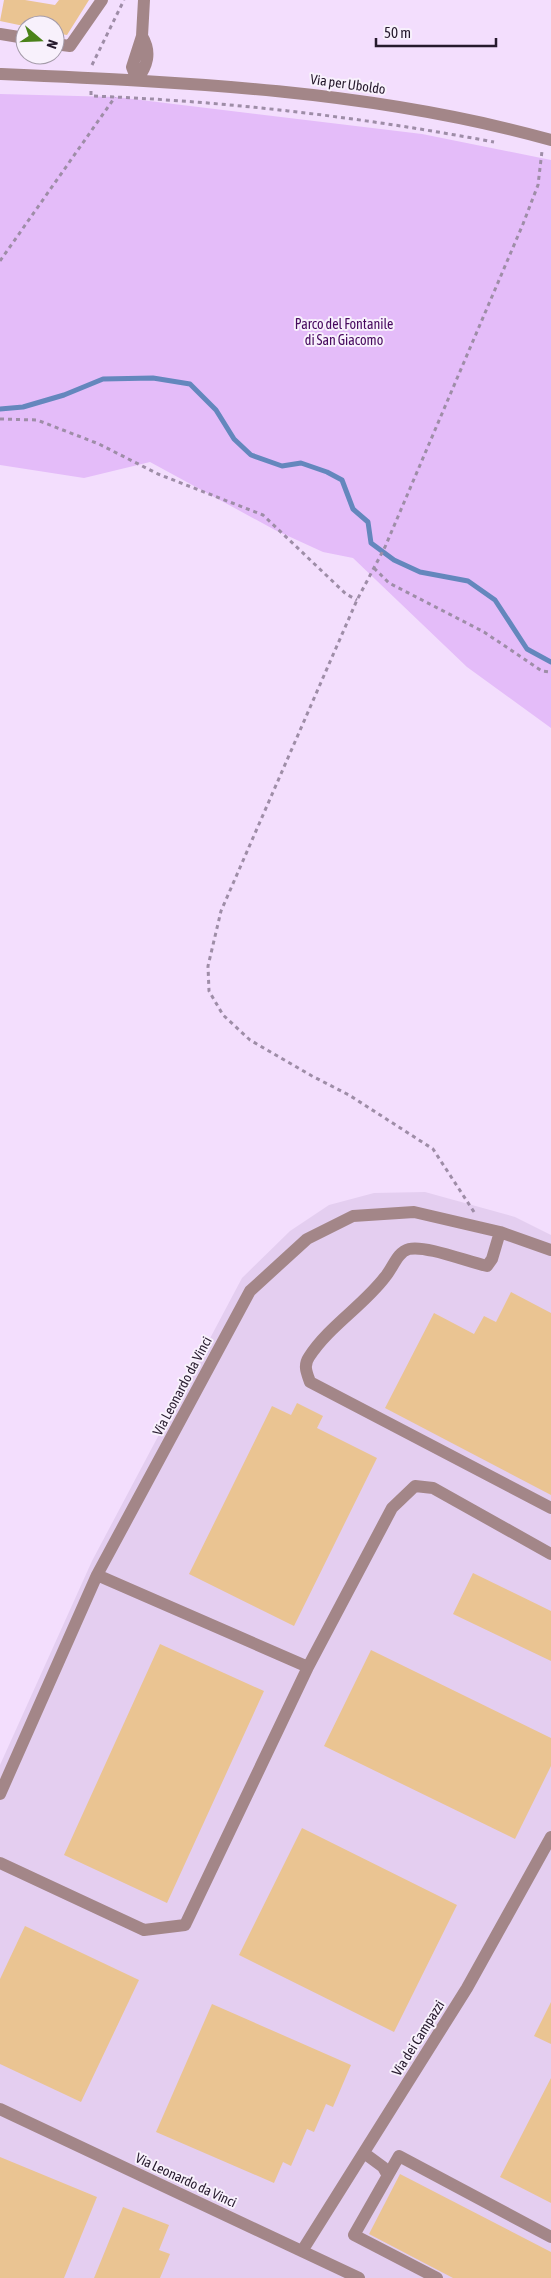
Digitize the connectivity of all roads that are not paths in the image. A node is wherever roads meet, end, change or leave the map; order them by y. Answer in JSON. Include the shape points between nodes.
{"nodes":[{"id":1,"x":102,"y":0,"type":"edge"},
{"id":2,"x":144,"y":0,"type":"edge"},
{"id":3,"x":0,"y":34,"type":"edge"},
{"id":4,"x":15,"y":36,"type":"edge"},
{"id":5,"x":65,"y":45,"type":"edge"},
{"id":6,"x":0,"y":74,"type":"edge"},
{"id":7,"x":131,"y":80,"type":"junction"},
{"id":8,"x":548,"y":139,"type":"edge"},
{"id":9,"x":500,"y":1232,"type":"junction"},
{"id":10,"x":551,"y":1250,"type":"edge"},
{"id":11,"x":551,"y":1508,"type":"edge"},
{"id":12,"x":551,"y":1554,"type":"edge"},
{"id":13,"x":97,"y":1575,"type":"junction"},
{"id":14,"x":308,"y":1667,"type":"junction"},
{"id":15,"x":0,"y":1794,"type":"edge"},
{"id":16,"x":551,"y":1837,"type":"edge"},
{"id":17,"x":0,"y":1863,"type":"edge"},
{"id":18,"x":0,"y":2109,"type":"edge"},
{"id":19,"x":364,"y":2152,"type":"junction"},
{"id":20,"x":388,"y":2174,"type":"junction"},
{"id":21,"x":551,"y":2237,"type":"edge"},
{"id":22,"x":302,"y":2250,"type":"junction"},
{"id":23,"x":359,"y":2278,"type":"edge"},
{"id":24,"x":437,"y":2278,"type":"edge"}],
"edges":[{"from":1,"to":5,"type":"street","via":[[70,46]]},
{"from":2,"to":7,"type":"street","via":[[142,36],[148,56],[146,65]]},
{"from":3,"to":4,"type":"street"},
{"from":6,"to":7,"type":"street","name":"Via per Uboldo"},
{"from":7,"to":8,"type":"street","name":"Via per Uboldo","via":[[310,94],[426,112]]},
{"from":9,"to":10,"type":"street","name":"Via Leonardo da Vinci"},
{"from":9,"to":11,"type":"street","via":[[487,1266],[419,1248],[398,1256],[385,1278],[320,1343],[308,1358],[305,1370],[310,1382]]},
{"from":9,"to":13,"type":"street","name":"Via Leonardo da Vinci","via":[[414,1212],[353,1216],[307,1239],[250,1291]]},
{"from":12,"to":14,"type":"street","via":[[433,1488],[416,1486],[392,1508]]},
{"from":13,"to":14,"type":"street"},
{"from":13,"to":15,"type":"street","name":"Via Leonardo da Vinci"},
{"from":14,"to":17,"type":"street","via":[[185,1925],[144,1930]]},
{"from":16,"to":19,"type":"street","name":"Via dei Campazzi","via":[[467,1988]]},
{"from":18,"to":22,"type":"street","name":"Via Leonardo da Vinci"},
{"from":19,"to":20,"type":"street"},
{"from":19,"to":22,"type":"street","name":"Via dei Campazzi"},
{"from":20,"to":21,"type":"street","via":[[399,2156]]},
{"from":20,"to":24,"type":"street","via":[[354,2235]]},
{"from":22,"to":23,"type":"street","name":"Via Leonardo da Vinci"}]}
